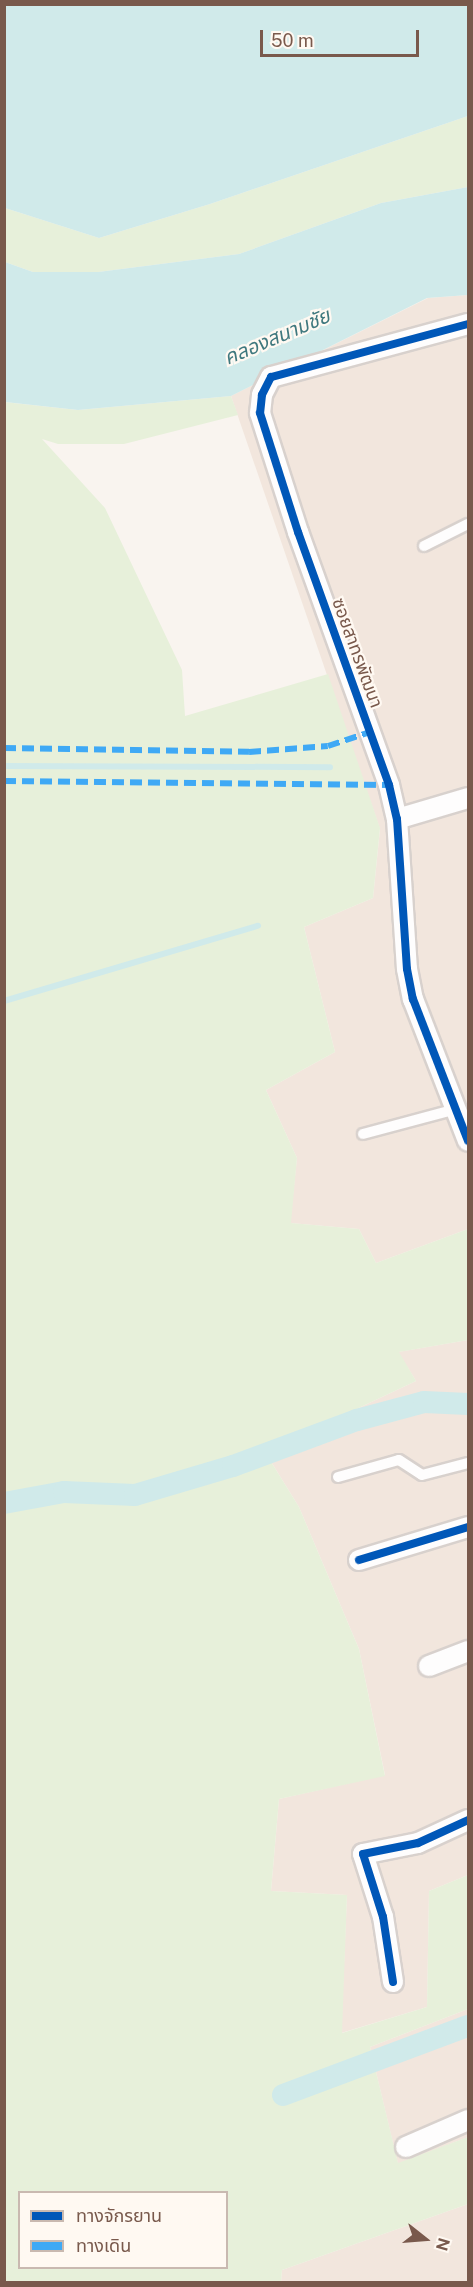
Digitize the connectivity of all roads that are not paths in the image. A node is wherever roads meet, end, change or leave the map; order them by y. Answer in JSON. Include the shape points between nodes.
{"nodes":[{"id":1,"x":468,"y":324,"type":"edge"},
{"id":2,"x":468,"y":524,"type":"edge"},
{"id":3,"x":424,"y":546,"type":"dead end"},
{"id":4,"x":468,"y":798,"type":"edge"},
{"id":5,"x":397,"y":819,"type":"junction"},
{"id":6,"x":456,"y":1109,"type":"junction"},
{"id":7,"x":363,"y":1134,"type":"dead end"},
{"id":8,"x":468,"y":1141,"type":"edge"},
{"id":9,"x":468,"y":1463,"type":"edge"},
{"id":10,"x":338,"y":1477,"type":"dead end"},
{"id":11,"x":468,"y":1527,"type":"edge"},
{"id":12,"x":359,"y":1560,"type":"dead end"},
{"id":13,"x":468,"y":1651,"type":"edge"},
{"id":14,"x":429,"y":1666,"type":"dead end"},
{"id":15,"x":468,"y":1820,"type":"edge"},
{"id":16,"x":393,"y":1982,"type":"dead end"},
{"id":17,"x":468,"y":2120,"type":"edge"},
{"id":18,"x":406,"y":2147,"type":"dead end"}],
"edges":[{"from":1,"to":5,"type":"street","name":"ซอยสาทรพัฒนา","via":[[272,377],[262,395],[260,413],[284,489],[389,786]]},
{"from":2,"to":3,"type":"lane"},
{"from":4,"to":5,"type":"street"},
{"from":5,"to":6,"type":"street","name":"ซอยสาทรพัฒนา","via":[[407,969],[413,999]]},
{"from":6,"to":7,"type":"lane"},
{"from":6,"to":8,"type":"street","name":"ซอยสาทรพัฒนา"},
{"from":9,"to":10,"type":"lane","via":[[422,1475],[399,1460]]},
{"from":11,"to":12,"type":"street"},
{"from":13,"to":14,"type":"street"},
{"from":15,"to":16,"type":"street","via":[[418,1843],[363,1854],[383,1917]]},
{"from":17,"to":18,"type":"street"}]}
